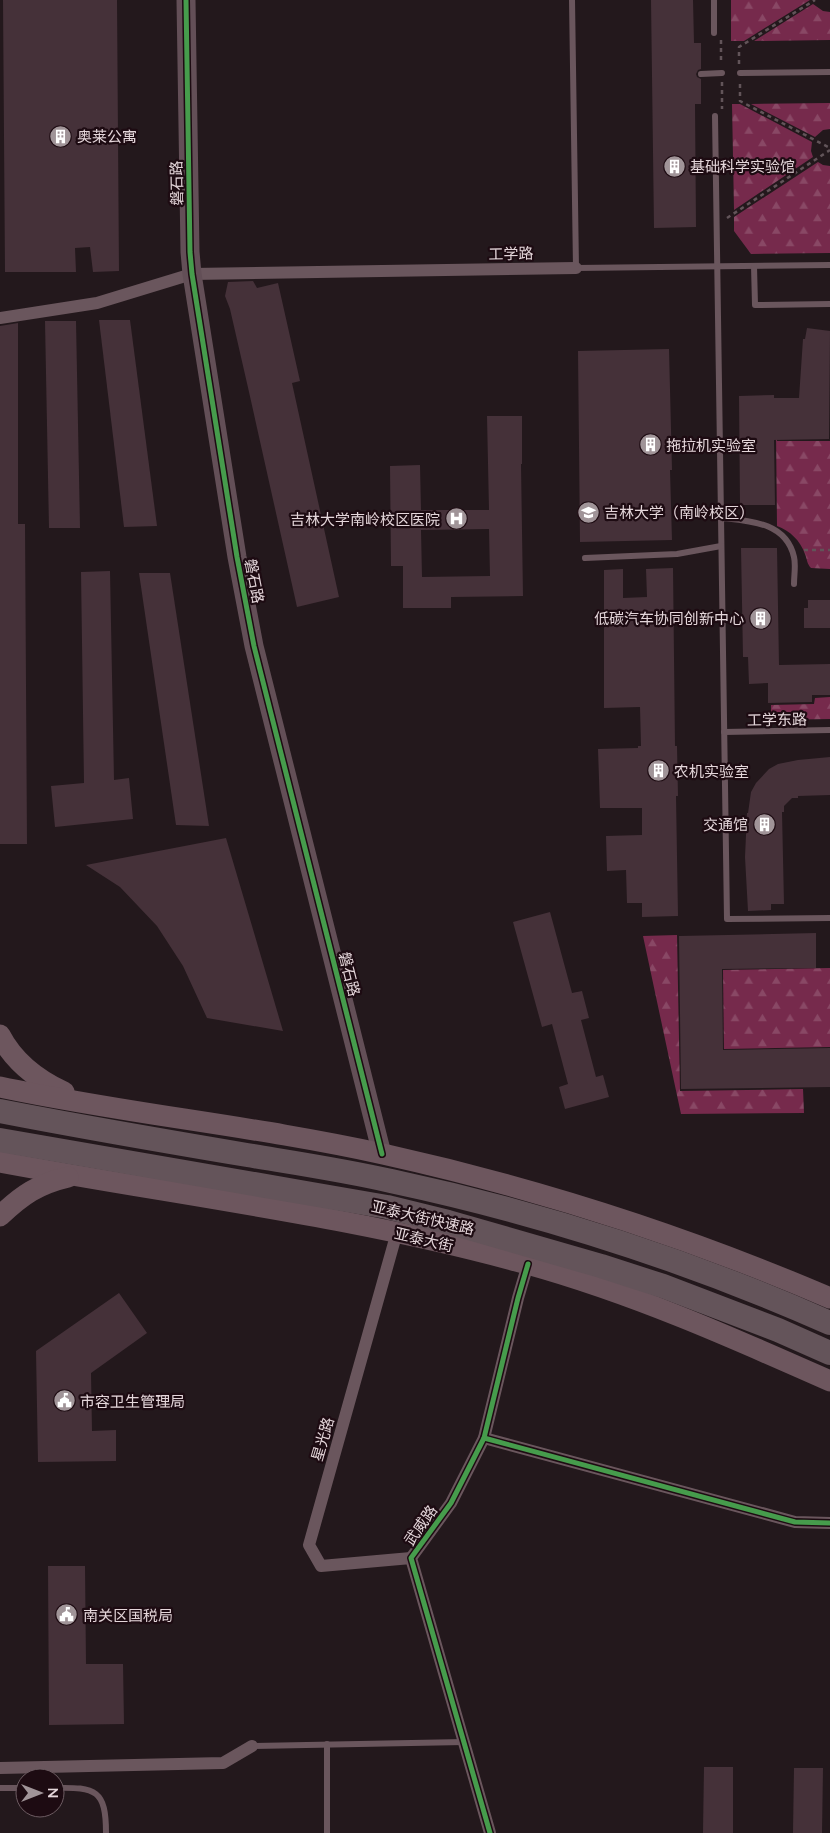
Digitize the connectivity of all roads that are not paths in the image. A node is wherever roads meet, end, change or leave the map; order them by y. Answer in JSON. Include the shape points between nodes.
{"nodes":[{"id":1,"x":186,"y":0,"type":"edge"},
{"id":2,"x":572,"y":0,"type":"edge"},
{"id":3,"x":714,"y":0,"type":"edge"},
{"id":4,"x":714,"y":33,"type":"dead end"},
{"id":5,"x":830,"y":72,"type":"edge"},
{"id":6,"x":740,"y":73,"type":"dead end"},
{"id":7,"x":701,"y":74,"type":"dead end"},
{"id":8,"x":722,"y":74,"type":"road end"},
{"id":9,"x":715,"y":116,"type":"dead end"},
{"id":10,"x":830,"y":265,"type":"edge"},
{"id":11,"x":718,"y":266,"type":"junction"},
{"id":12,"x":754,"y":266,"type":"junction"},
{"id":13,"x":576,"y":268,"type":"junction"},
{"id":14,"x":192,"y":274,"type":"junction"},
{"id":15,"x":830,"y":304,"type":"edge"},
{"id":16,"x":0,"y":318,"type":"edge"},
{"id":17,"x":721,"y":518,"type":"junction"},
{"id":18,"x":721,"y":546,"type":"junction"},
{"id":19,"x":585,"y":558,"type":"dead end"},
{"id":20,"x":794,"y":584,"type":"dead end"},
{"id":21,"x":830,"y":730,"type":"edge"},
{"id":22,"x":724,"y":732,"type":"junction"},
{"id":23,"x":830,"y":918,"type":"edge"},
{"id":24,"x":0,"y":1035,"type":"edge"},
{"id":25,"x":0,"y":1087,"type":"edge"},
{"id":26,"x":85,"y":1102,"type":"junction"},
{"id":27,"x":0,"y":1111,"type":"edge"},
{"id":28,"x":0,"y":1140,"type":"edge"},
{"id":29,"x":382,"y":1154,"type":"junction"},
{"id":30,"x":0,"y":1162,"type":"edge"},
{"id":31,"x":74,"y":1176,"type":"junction"},
{"id":32,"x":0,"y":1216,"type":"edge"},
{"id":33,"x":397,"y":1232,"type":"junction"},
{"id":34,"x":528,"y":1264,"type":"junction"},
{"id":35,"x":830,"y":1298,"type":"edge"},
{"id":36,"x":830,"y":1323,"type":"edge"},
{"id":37,"x":830,"y":1353,"type":"edge"},
{"id":38,"x":830,"y":1381,"type":"edge"},
{"id":39,"x":484,"y":1438,"type":"junction"},
{"id":40,"x":830,"y":1523,"type":"edge"},
{"id":41,"x":411,"y":1558,"type":"junction"},
{"id":42,"x":464,"y":1742,"type":"junction"},
{"id":43,"x":327,"y":1744,"type":"junction"},
{"id":44,"x":252,"y":1746,"type":"joint"},
{"id":45,"x":0,"y":1768,"type":"edge"},
{"id":46,"x":0,"y":1788,"type":"edge"},
{"id":47,"x":15,"y":1788,"type":"edge"},
{"id":48,"x":65,"y":1788,"type":"edge"},
{"id":49,"x":106,"y":1833,"type":"edge"},
{"id":50,"x":327,"y":1833,"type":"edge"},
{"id":51,"x":490,"y":1833,"type":"edge"}],
"edges":[{"from":1,"to":14,"type":"street","name":"磐石路"},
{"from":2,"to":13,"type":"lane"},
{"from":3,"to":4,"type":"lane"},
{"from":5,"to":6,"type":"lane"},
{"from":7,"to":8,"type":"lane"},
{"from":9,"to":11,"type":"lane"},
{"from":10,"to":12,"type":"lane","name":"工学路"},
{"from":11,"to":12,"type":"lane","name":"工学路"},
{"from":11,"to":13,"type":"lane","name":"工学路"},
{"from":11,"to":17,"type":"lane"},
{"from":12,"to":15,"type":"lane","via":[[755,305]]},
{"from":13,"to":14,"type":"street","name":"工学路"},
{"from":14,"to":16,"type":"street","name":"工学路","via":[[97,303]]},
{"from":14,"to":29,"type":"street","name":"磐石路","via":[[254,646]]},
{"from":17,"to":18,"type":"lane"},
{"from":17,"to":20,"type":"lane","via":[[750,521],[780,533],[792,550]]},
{"from":18,"to":19,"type":"lane","via":[[677,554]]},
{"from":18,"to":22,"type":"lane"},
{"from":21,"to":22,"type":"lane","name":"工学东路"},
{"from":22,"to":23,"type":"lane","via":[[727,919]]},
{"from":24,"to":26,"type":"main road","via":[[14,1056],[42,1081]]},
{"from":25,"to":26,"type":"main road"},
{"from":26,"to":29,"type":"main road"},
{"from":27,"to":36,"type":"highway","name":"亚泰大街快速路","via":[[372,1177],[453,1195],[667,1258]]},
{"from":28,"to":37,"type":"highway","name":"亚泰大街快速路","via":[[306,1192],[448,1222],[662,1286]]},
{"from":29,"to":35,"type":"main road","via":[[571,1203],[724,1256]]},
{"from":30,"to":31,"type":"main road","name":"亚泰大街"},
{"from":31,"to":32,"type":"main road","via":[[40,1185]]},
{"from":31,"to":33,"type":"main road","name":"亚泰大街"},
{"from":33,"to":34,"type":"main road","name":"亚泰大街"},
{"from":33,"to":41,"type":"street","name":"星光路","via":[[309,1545],[321,1566]]},
{"from":34,"to":38,"type":"main road","name":"亚泰大街","via":[[642,1302]]},
{"from":34,"to":39,"type":"street","name":"武威路"},
{"from":39,"to":40,"type":"street","via":[[795,1522]]},
{"from":39,"to":41,"type":"street","name":"武威路","via":[[451,1503]]},
{"from":41,"to":42,"type":"street","name":"武威路"},
{"from":42,"to":43,"type":"lane"},
{"from":42,"to":51,"type":"street","name":"武威路"},
{"from":43,"to":44,"type":"lane"},
{"from":43,"to":50,"type":"lane"},
{"from":44,"to":45,"type":"street","via":[[223,1763]]},
{"from":46,"to":47,"type":"lane"},
{"from":48,"to":49,"type":"lane","via":[[83,1788],[100,1797],[106,1811]]}]}
